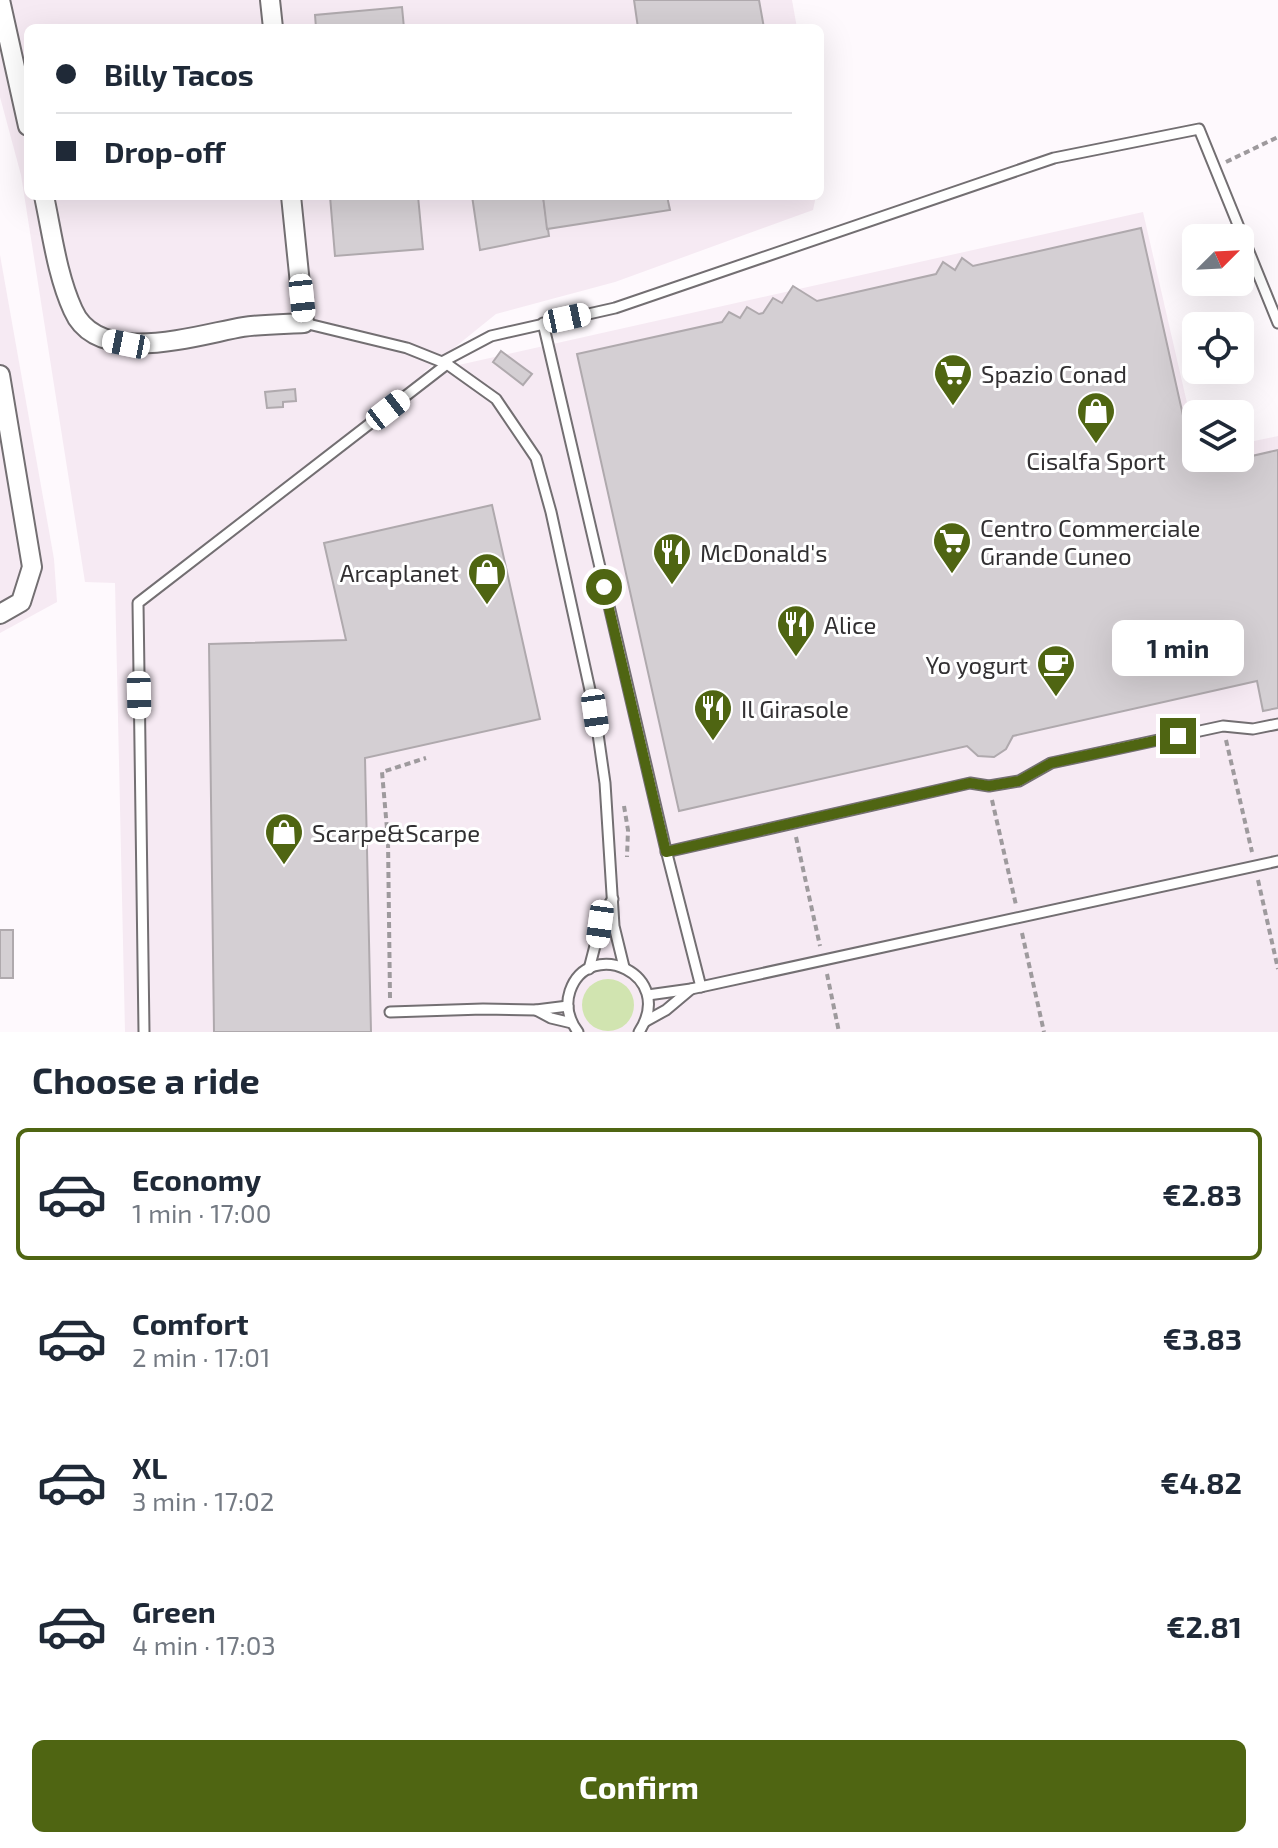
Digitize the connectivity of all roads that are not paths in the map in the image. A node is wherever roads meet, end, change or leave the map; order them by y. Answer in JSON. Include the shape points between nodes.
{"nodes":[{"id":1,"x":0,"y":0,"type":"edge"},
{"id":2,"x":270,"y":0,"type":"edge"},
{"id":3,"x":273,"y":24,"type":"edge"},
{"id":4,"x":24,"y":108,"type":"edge"},
{"id":5,"x":45,"y":200,"type":"edge"},
{"id":6,"x":291,"y":200,"type":"edge"},
{"id":7,"x":304,"y":323,"type":"junction"},
{"id":8,"x":543,"y":323,"type":"junction"},
{"id":9,"x":1278,"y":323,"type":"edge"},
{"id":10,"x":444,"y":363,"type":"junction"},
{"id":11,"x":0,"y":375,"type":"edge"},
{"id":12,"x":0,"y":614,"type":"edge"},
{"id":13,"x":1278,"y":724,"type":"edge"},
{"id":14,"x":666,"y":852,"type":"junction"},
{"id":15,"x":1278,"y":861,"type":"edge"},
{"id":16,"x":613,"y":899,"type":"junction"},
{"id":17,"x":624,"y":967,"type":"junction"},
{"id":18,"x":589,"y":969,"type":"junction"},
{"id":19,"x":696,"y":988,"type":"junction"},
{"id":20,"x":648,"y":995,"type":"junction"},
{"id":21,"x":568,"y":1006,"type":"junction"},
{"id":22,"x":536,"y":1010,"type":"junction"},
{"id":23,"x":390,"y":1012,"type":"road end"},
{"id":24,"x":646,"y":1021,"type":"junction"},
{"id":25,"x":572,"y":1023,"type":"junction"},
{"id":26,"x":144,"y":1032,"type":"edge"},
{"id":27,"x":578,"y":1032,"type":"edge"},
{"id":28,"x":639,"y":1032,"type":"edge"}],
"edges":[{"from":1,"to":4,"type":"street"},
{"from":2,"to":3,"type":"street"},
{"from":5,"to":7,"type":"street","via":[[73,312],[88,330],[107,340],[168,341],[247,326]]},
{"from":6,"to":7,"type":"street"},
{"from":7,"to":10,"type":"lane","via":[[407,348]]},
{"from":8,"to":9,"type":"lane","via":[[615,308],[1054,158],[1199,129]]},
{"from":8,"to":10,"type":"lane","via":[[491,336]]},
{"from":8,"to":14,"type":"lane"},
{"from":10,"to":16,"type":"lane","via":[[496,399],[536,458],[595,713]]},
{"from":10,"to":26,"type":"lane","via":[[138,603]]},
{"from":11,"to":12,"type":"street","via":[[32,567],[21,602]]},
{"from":13,"to":14,"type":"lane","via":[[1253,729],[1223,726],[1051,763],[1019,781],[970,783]]},
{"from":14,"to":19,"type":"lane"},
{"from":15,"to":19,"type":"lane"},
{"from":16,"to":17,"type":"lane"},
{"from":16,"to":18,"type":"lane","via":[[604,911]]},
{"from":17,"to":18,"type":"lane"},
{"from":17,"to":20,"type":"lane"},
{"from":18,"to":21,"type":"lane","via":[[573,984]]},
{"from":19,"to":20,"type":"lane"},
{"from":19,"to":24,"type":"lane"},
{"from":20,"to":24,"type":"lane"},
{"from":21,"to":22,"type":"lane"},
{"from":21,"to":25,"type":"lane"},
{"from":22,"to":23,"type":"lane"},
{"from":22,"to":25,"type":"lane"},
{"from":24,"to":28,"type":"lane"},
{"from":25,"to":27,"type":"lane"}]}
